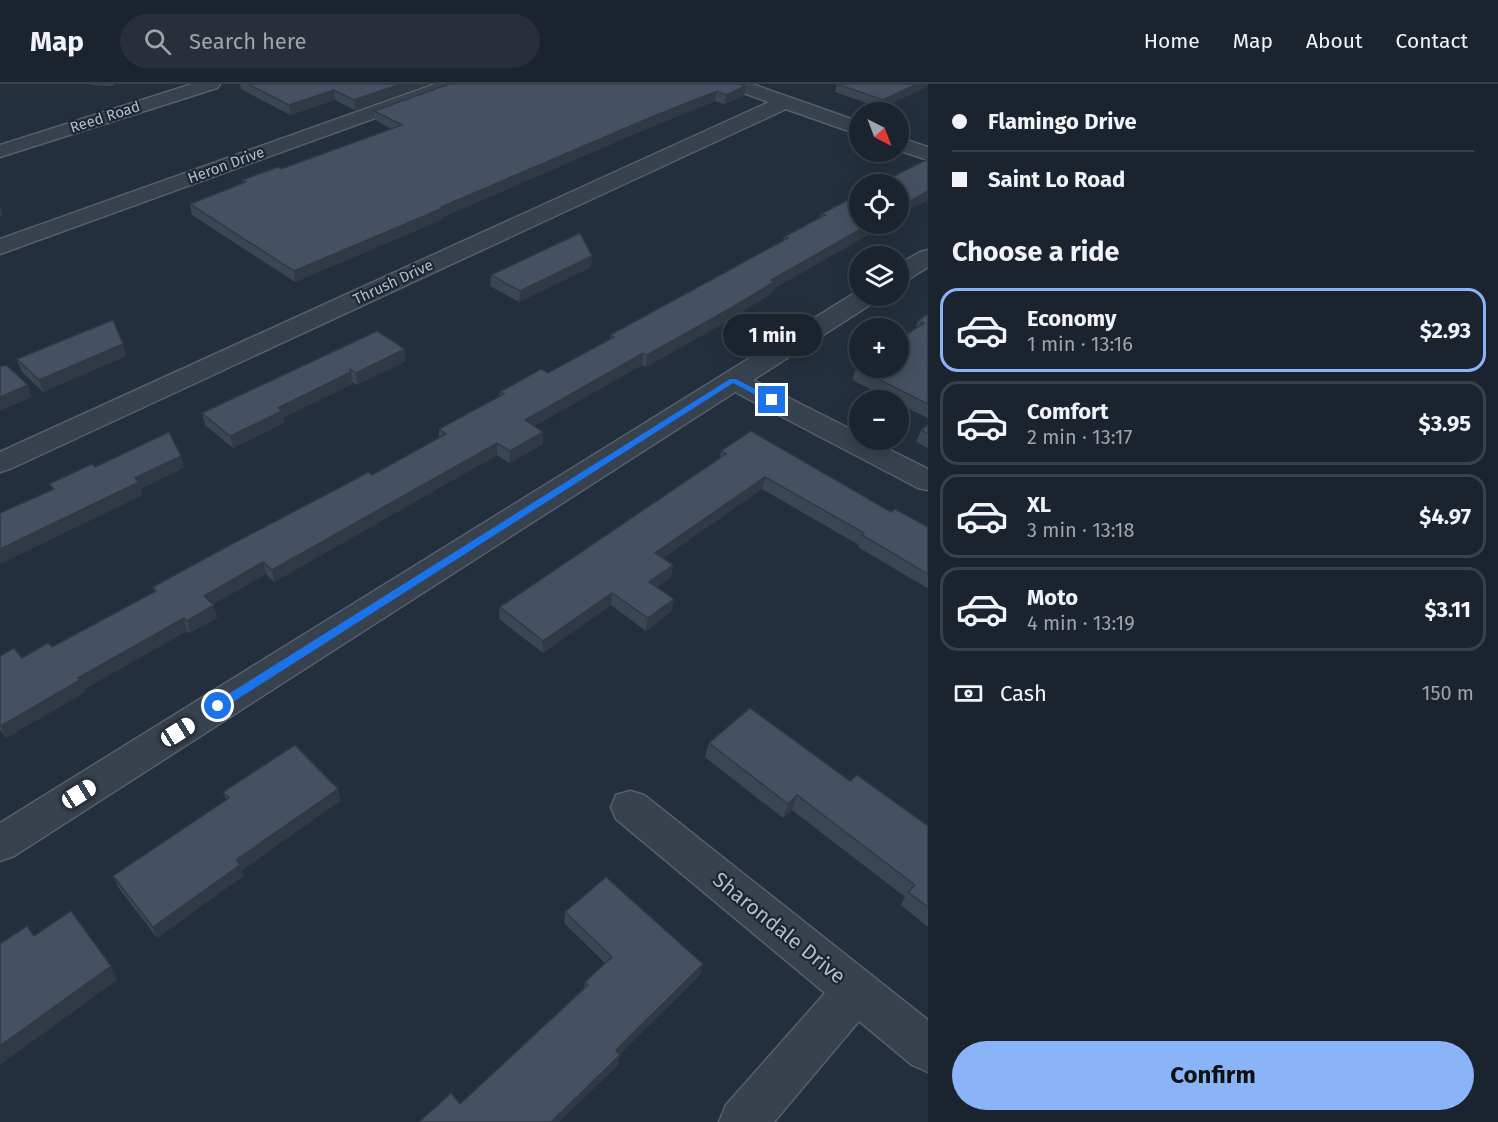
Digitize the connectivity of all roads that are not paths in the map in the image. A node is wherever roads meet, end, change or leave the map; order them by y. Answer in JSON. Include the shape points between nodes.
{"nodes":[{"id":1,"x":211,"y":84,"type":"edge"},
{"id":2,"x":452,"y":84,"type":"edge"},
{"id":3,"x":735,"y":84,"type":"edge"},
{"id":4,"x":156,"y":90,"type":"edge"},
{"id":5,"x":785,"y":102,"type":"junction"},
{"id":6,"x":849,"y":125,"type":"edge"},
{"id":7,"x":0,"y":132,"type":"edge"},
{"id":8,"x":909,"y":147,"type":"edge"},
{"id":9,"x":0,"y":151,"type":"edge"},
{"id":10,"x":928,"y":154,"type":"edge"},
{"id":11,"x":0,"y":247,"type":"edge"},
{"id":12,"x":928,"y":257,"type":"edge"},
{"id":13,"x":909,"y":269,"type":"edge"},
{"id":14,"x":851,"y":306,"type":"edge"},
{"id":15,"x":733,"y":380,"type":"junction"},
{"id":16,"x":0,"y":463,"type":"edge"},
{"id":17,"x":928,"y":481,"type":"edge"},
{"id":18,"x":630,"y":807,"type":"dead end"},
{"id":19,"x":0,"y":844,"type":"edge"},
{"id":20,"x":856,"y":990,"type":"junction"},
{"id":21,"x":928,"y":1049,"type":"edge"},
{"id":22,"x":743,"y":1122,"type":"edge"}],
"edges":[{"from":1,"to":4,"type":"street","name":"Reed Road"},
{"from":2,"to":11,"type":"street","name":"Heron Drive"},
{"from":3,"to":5,"type":"street"},
{"from":4,"to":7,"type":"street","name":"Reed Road"},
{"from":4,"to":9,"type":"street","name":"Reed Road"},
{"from":5,"to":6,"type":"street"},
{"from":5,"to":16,"type":"street","name":"Thrush Drive"},
{"from":8,"to":10,"type":"street"},
{"from":12,"to":13,"type":"street"},
{"from":14,"to":15,"type":"street"},
{"from":15,"to":17,"type":"street"},
{"from":15,"to":19,"type":"street"},
{"from":18,"to":20,"type":"street","name":"Sharondale Drive"},
{"from":20,"to":21,"type":"street","name":"Sharondale Drive"},
{"from":20,"to":22,"type":"street"}]}
